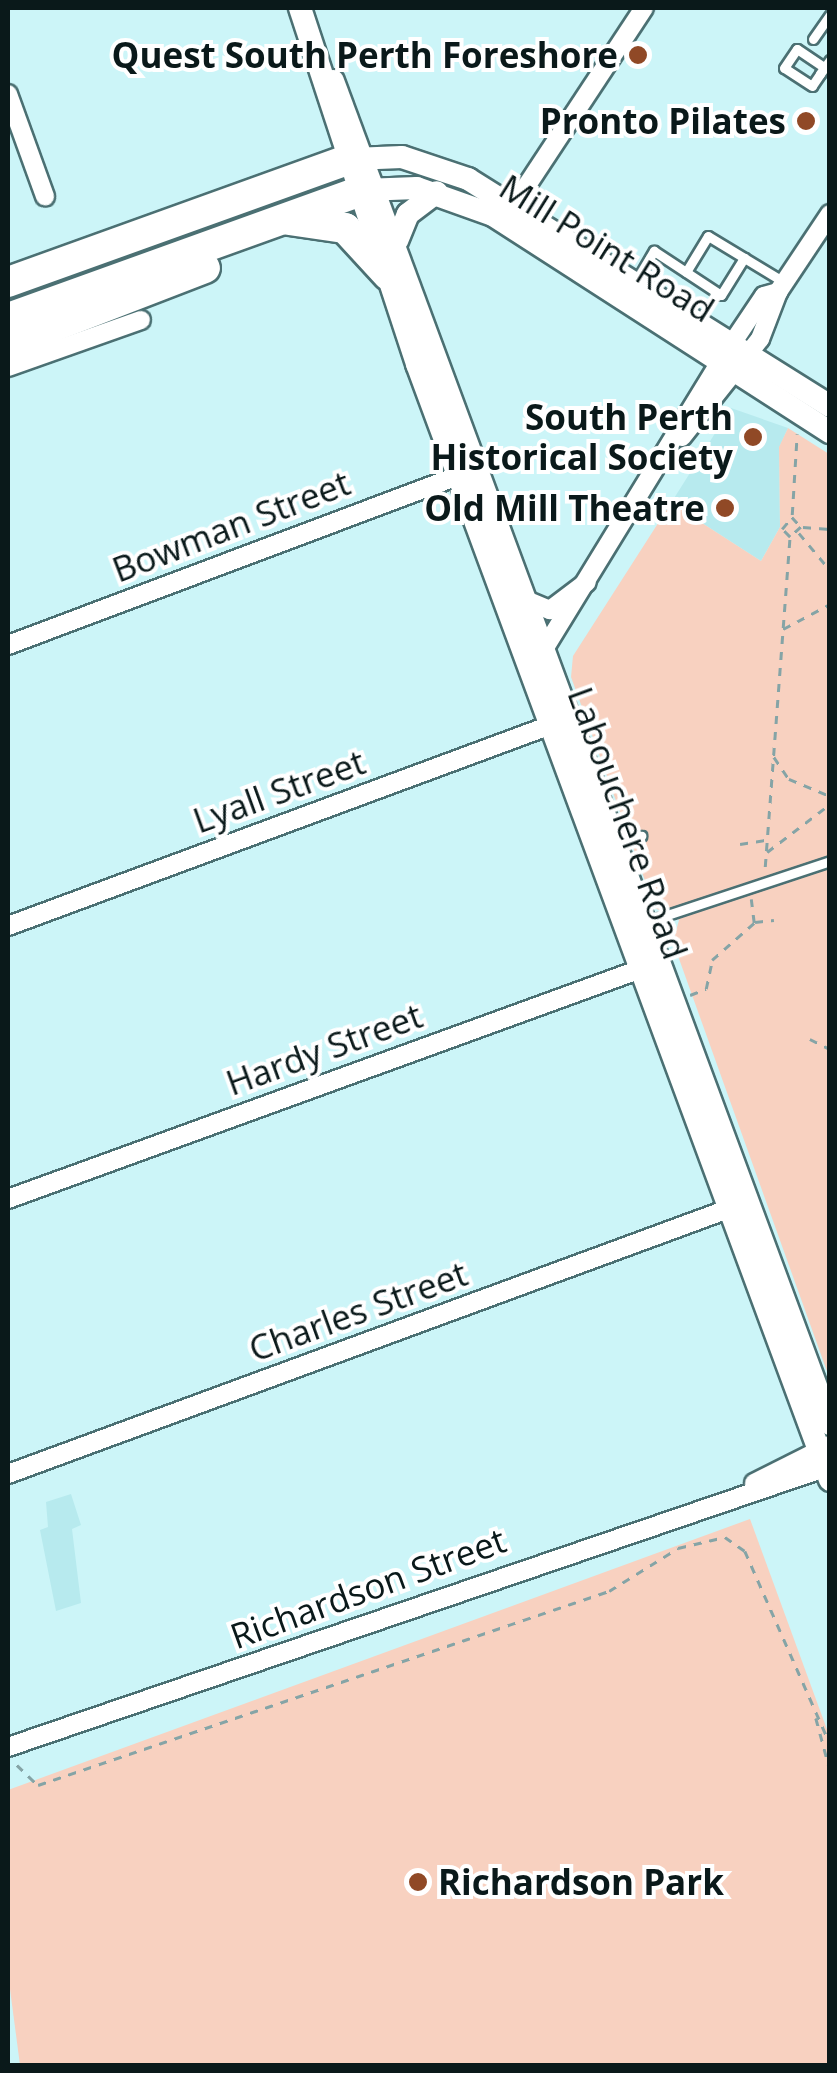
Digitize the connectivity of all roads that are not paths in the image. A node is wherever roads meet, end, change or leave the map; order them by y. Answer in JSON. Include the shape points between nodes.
{"nodes":[{"id":1,"x":300,"y":8,"type":"edge"},
{"id":2,"x":644,"y":8,"type":"edge"},
{"id":3,"x":830,"y":14,"type":"edge"},
{"id":4,"x":813,"y":39,"type":"dead end"},
{"id":5,"x":830,"y":61,"type":"edge"},
{"id":6,"x":8,"y":94,"type":"edge"},
{"id":7,"x":356,"y":159,"type":"junction"},
{"id":8,"x":368,"y":189,"type":"junction"},
{"id":9,"x":436,"y":192,"type":"junction"},
{"id":10,"x":45,"y":196,"type":"dead end"},
{"id":11,"x":514,"y":205,"type":"junction"},
{"id":12,"x":268,"y":225,"type":"junction"},
{"id":13,"x":826,"y":225,"type":"edge"},
{"id":14,"x":397,"y":241,"type":"junction"},
{"id":15,"x":744,"y":258,"type":"junction"},
{"id":16,"x":686,"y":272,"type":"junction"},
{"id":17,"x":388,"y":275,"type":"junction"},
{"id":18,"x":8,"y":282,"type":"edge"},
{"id":19,"x":635,"y":282,"type":"junction"},
{"id":20,"x":781,"y":287,"type":"junction"},
{"id":21,"x":141,"y":320,"type":"dead end"},
{"id":22,"x":9,"y":326,"type":"edge"},
{"id":23,"x":734,"y":358,"type":"junction"},
{"id":24,"x":8,"y":367,"type":"edge"},
{"id":25,"x":830,"y":406,"type":"edge"},
{"id":26,"x":830,"y":432,"type":"edge"},
{"id":27,"x":468,"y":472,"type":"junction"},
{"id":28,"x":588,"y":582,"type":"junction"},
{"id":29,"x":538,"y":639,"type":"junction"},
{"id":30,"x":8,"y":644,"type":"edge"},
{"id":31,"x":564,"y":720,"type":"junction"},
{"id":32,"x":830,"y":861,"type":"edge"},
{"id":33,"x":649,"y":920,"type":"junction"},
{"id":34,"x":8,"y":926,"type":"edge"},
{"id":35,"x":654,"y":964,"type":"junction"},
{"id":36,"x":8,"y":1199,"type":"edge"},
{"id":37,"x":730,"y":1208,"type":"junction"},
{"id":38,"x":830,"y":1424,"type":"edge"},
{"id":39,"x":826,"y":1462,"type":"edge"},
{"id":40,"x":8,"y":1474,"type":"edge"},
{"id":41,"x":12,"y":1748,"type":"edge"}],
"edges":[{"from":1,"to":7,"type":"main road"},
{"from":2,"to":11,"type":"street"},
{"from":3,"to":4,"type":"lane"},
{"from":5,"to":5,"type":"lane","via":[[825,68],[811,58],[797,50],[784,68],[812,86],[820,74]]},
{"from":6,"to":10,"type":"street"},
{"from":7,"to":8,"type":"main road"},
{"from":7,"to":11,"type":"main road","name":"Mill Point Road","via":[[444,168]]},
{"from":7,"to":18,"type":"highway"},
{"from":8,"to":9,"type":"main road","name":"Mill Point Road"},
{"from":8,"to":12,"type":"highway"},
{"from":8,"to":14,"type":"main road","name":"Labouchere Road"},
{"from":8,"to":17,"type":"main road","name":"Labouchere Road"},
{"from":9,"to":14,"type":"main road","via":[[408,214]]},
{"from":9,"to":23,"type":"main road","name":"Mill Point Road","via":[[534,239]]},
{"from":11,"to":19,"type":"main road","name":"Mill Point Road"},
{"from":12,"to":17,"type":"highway","via":[[345,228]]},
{"from":12,"to":22,"type":"highway"},
{"from":13,"to":20,"type":"street"},
{"from":14,"to":27,"type":"main road","name":"Labouchere Road"},
{"from":15,"to":16,"type":"lane","via":[[708,236]]},
{"from":15,"to":16,"type":"lane","via":[[721,295]]},
{"from":15,"to":20,"type":"lane"},
{"from":16,"to":19,"type":"lane","via":[[654,252]]},
{"from":17,"to":27,"type":"main road","name":"Labouchere Road"},
{"from":19,"to":23,"type":"main road","name":"Mill Point Road"},
{"from":20,"to":23,"type":"street","via":[[779,307]]},
{"from":21,"to":24,"type":"street"},
{"from":23,"to":25,"type":"main road","name":"Mill Point Road"},
{"from":23,"to":26,"type":"main road","name":"Mill Point Road"},
{"from":23,"to":28,"type":"street"},
{"from":27,"to":29,"type":"main road","name":"Labouchere Road"},
{"from":27,"to":29,"type":"main road","name":"Labouchere Road"},
{"from":27,"to":30,"type":"street","name":"Bowman Street"},
{"from":28,"to":29,"type":"street"},
{"from":28,"to":29,"type":"street"},
{"from":29,"to":31,"type":"main road","name":"Labouchere Road"},
{"from":31,"to":33,"type":"main road","name":"Labouchere Road","via":[[631,840]]},
{"from":31,"to":34,"type":"street","name":"Lyall Street"},
{"from":31,"to":35,"type":"main road","name":"Labouchere Road"},
{"from":32,"to":33,"type":"lane"},
{"from":33,"to":35,"type":"main road","name":"Labouchere Road"},
{"from":35,"to":36,"type":"street","name":"Hardy Street"},
{"from":35,"to":37,"type":"main road","name":"Labouchere Road"},
{"from":35,"to":38,"type":"main road","name":"Labouchere Road"},
{"from":37,"to":39,"type":"main road","name":"Labouchere Road"},
{"from":37,"to":40,"type":"street","name":"Charles Street"},
{"from":39,"to":41,"type":"street","name":"Richardson Street"}]}
